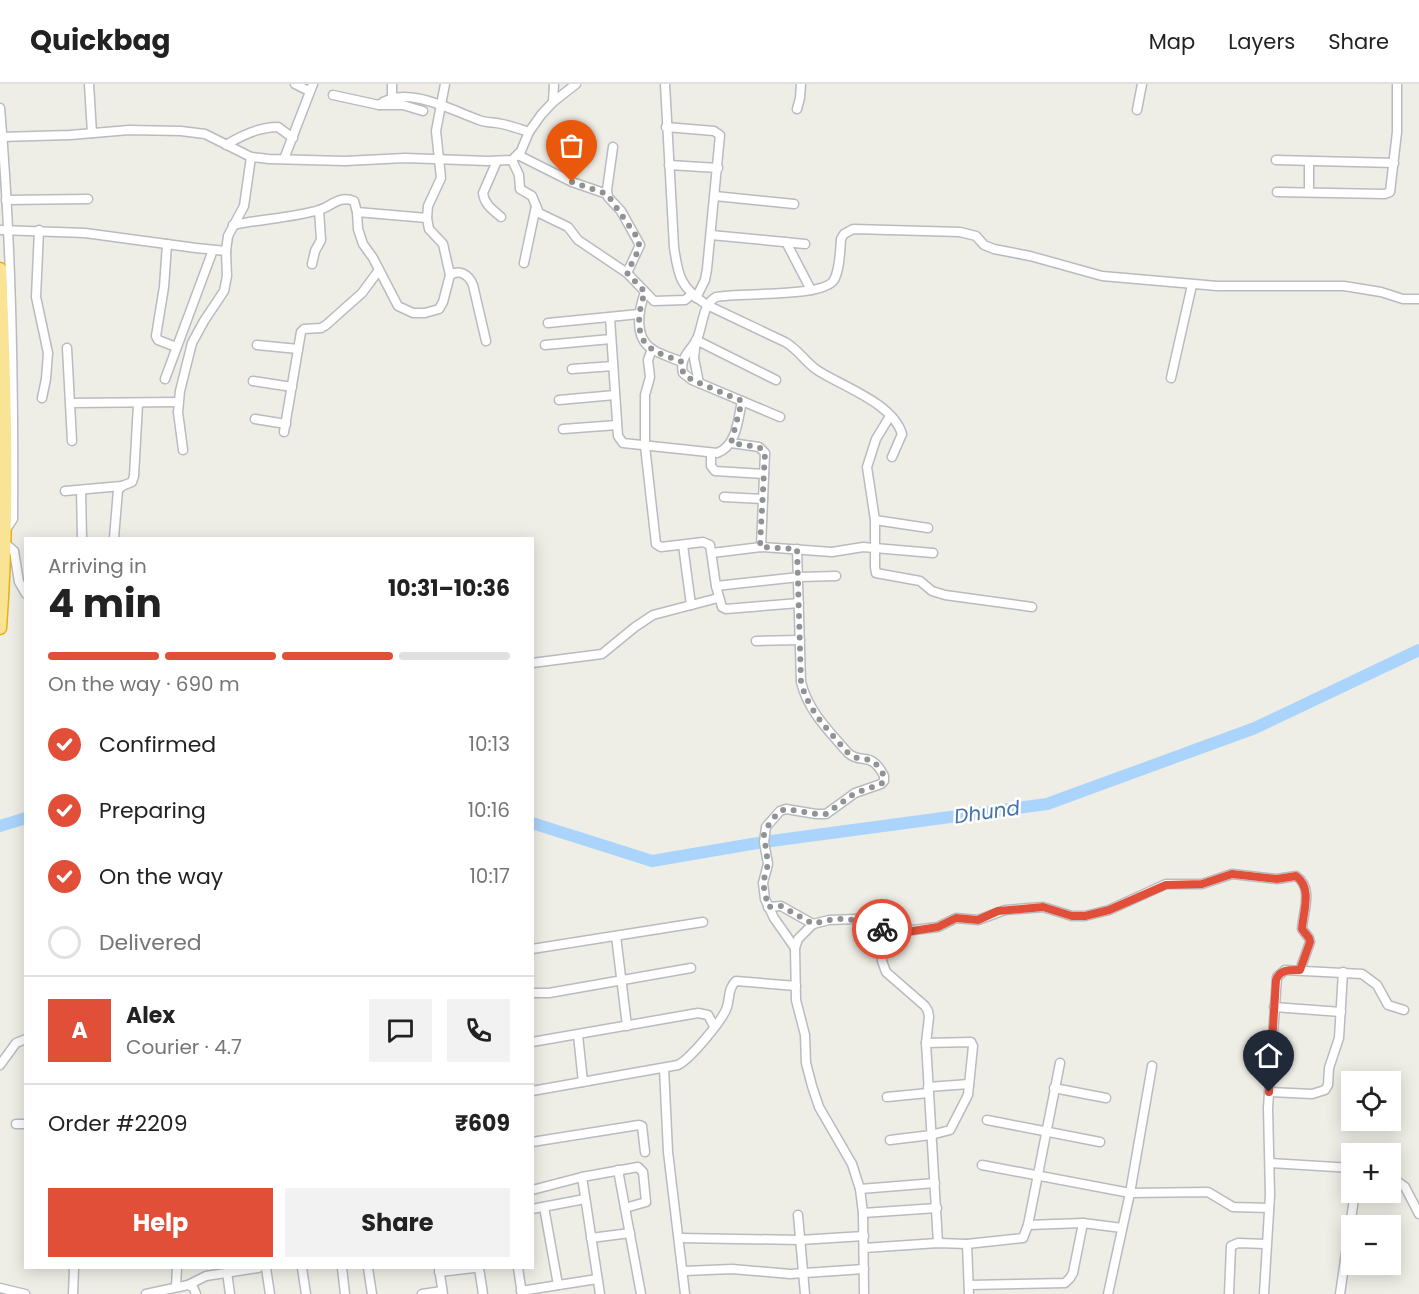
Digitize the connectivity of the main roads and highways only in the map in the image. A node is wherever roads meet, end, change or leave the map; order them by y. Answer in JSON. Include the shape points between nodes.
{"nodes":[{"id":1,"x":0,"y":268,"type":"edge"},
{"id":2,"x":0,"y":628,"type":"edge"}],
"edges":[{"from":1,"to":2,"type":"highway","via":[[5,537]]}]}
